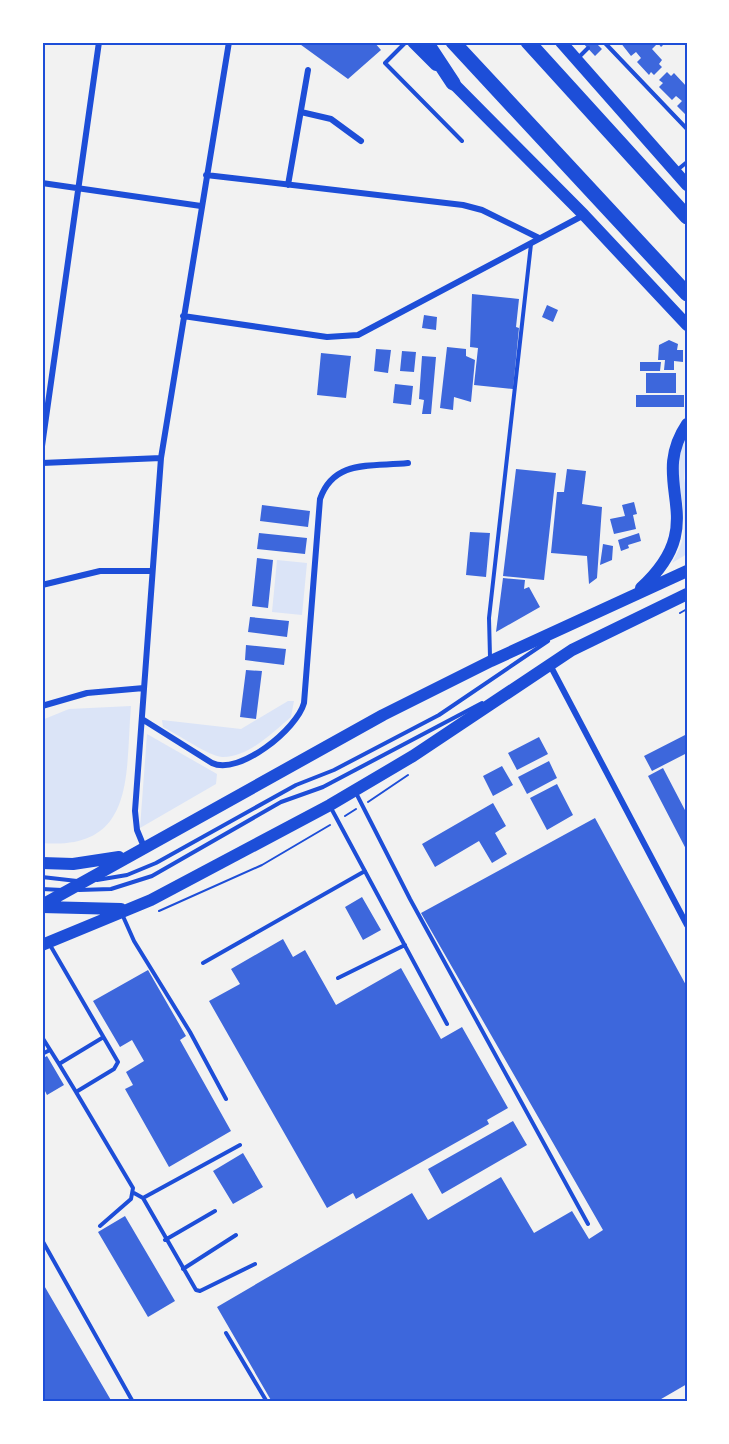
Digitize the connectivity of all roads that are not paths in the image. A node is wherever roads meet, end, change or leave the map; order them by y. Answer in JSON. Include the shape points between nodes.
{"nodes":[{"id":1,"x":99,"y":42,"type":"edge"},
{"id":2,"x":229,"y":42,"type":"edge"},
{"id":3,"x":406,"y":42,"type":"edge"},
{"id":4,"x":413,"y":42,"type":"edge"},
{"id":5,"x":426,"y":42,"type":"edge"},
{"id":6,"x":453,"y":42,"type":"edge"},
{"id":7,"x":528,"y":42,"type":"edge"},
{"id":8,"x":604,"y":42,"type":"edge"},
{"id":9,"x":566,"y":44,"type":"edge"},
{"id":10,"x":588,"y":48,"type":"dead end"},
{"id":11,"x":576,"y":59,"type":"junction"},
{"id":12,"x":308,"y":70,"type":"dead end"},
{"id":13,"x":453,"y":83,"type":"junction"},
{"id":14,"x":301,"y":112,"type":"junction"},
{"id":15,"x":687,"y":129,"type":"edge"},
{"id":16,"x":361,"y":141,"type":"dead end"},
{"id":17,"x":462,"y":141,"type":"dead end"},
{"id":18,"x":687,"y":162,"type":"edge"},
{"id":19,"x":675,"y":172,"type":"junction"},
{"id":20,"x":206,"y":175,"type":"junction"},
{"id":21,"x":42,"y":183,"type":"edge"},
{"id":22,"x":288,"y":185,"type":"junction"},
{"id":23,"x":687,"y":185,"type":"edge"},
{"id":24,"x":78,"y":188,"type":"junction"},
{"id":25,"x":201,"y":206,"type":"junction"},
{"id":26,"x":584,"y":215,"type":"junction"},
{"id":27,"x":687,"y":217,"type":"edge"},
{"id":28,"x":539,"y":238,"type":"junction"},
{"id":29,"x":531,"y":243,"type":"junction"},
{"id":30,"x":687,"y":294,"type":"edge"},
{"id":31,"x":183,"y":316,"type":"junction"},
{"id":32,"x":687,"y":326,"type":"edge"},
{"id":33,"x":687,"y":424,"type":"edge"},
{"id":34,"x":42,"y":446,"type":"edge"},
{"id":35,"x":161,"y":458,"type":"junction"},
{"id":36,"x":42,"y":463,"type":"edge"},
{"id":37,"x":408,"y":463,"type":"dead end"},
{"id":38,"x":152,"y":571,"type":"junction"},
{"id":39,"x":687,"y":571,"type":"edge"},
{"id":40,"x":42,"y":585,"type":"edge"},
{"id":41,"x":687,"y":594,"type":"edge"},
{"id":42,"x":631,"y":597,"type":"junction"},
{"id":43,"x":576,"y":621,"type":"junction"},
{"id":44,"x":491,"y":661,"type":"junction"},
{"id":45,"x":549,"y":664,"type":"junction"},
{"id":46,"x":144,"y":688,"type":"junction"},
{"id":47,"x":42,"y":706,"type":"edge"},
{"id":48,"x":142,"y":719,"type":"junction"},
{"id":49,"x":355,"y":791,"type":"junction"},
{"id":50,"x":330,"y":805,"type":"junction"},
{"id":51,"x":144,"y":847,"type":"junction"},
{"id":52,"x":129,"y":855,"type":"junction"},
{"id":53,"x":42,"y":863,"type":"edge"},
{"id":54,"x":365,"y":871,"type":"junction"},
{"id":55,"x":42,"y":877,"type":"edge"},
{"id":56,"x":84,"y":881,"type":"junction"},
{"id":57,"x":42,"y":889,"type":"edge"},
{"id":58,"x":69,"y":890,"type":"junction"},
{"id":59,"x":42,"y":906,"type":"edge"},
{"id":60,"x":128,"y":911,"type":"junction"},
{"id":61,"x":687,"y":925,"type":"edge"},
{"id":62,"x":45,"y":943,"type":"edge"},
{"id":63,"x":405,"y":945,"type":"junction"},
{"id":64,"x":203,"y":963,"type":"dead end"},
{"id":65,"x":338,"y":978,"type":"dead end"},
{"id":66,"x":447,"y":1024,"type":"dead end"},
{"id":67,"x":42,"y":1037,"type":"edge"},
{"id":68,"x":102,"y":1038,"type":"junction"},
{"id":69,"x":50,"y":1050,"type":"junction"},
{"id":70,"x":42,"y":1054,"type":"edge"},
{"id":71,"x":59,"y":1064,"type":"junction"},
{"id":72,"x":76,"y":1092,"type":"junction"},
{"id":73,"x":226,"y":1099,"type":"dead end"},
{"id":74,"x":240,"y":1145,"type":"dead end"},
{"id":75,"x":134,"y":1193,"type":"junction"},
{"id":76,"x":143,"y":1198,"type":"junction"},
{"id":77,"x":215,"y":1211,"type":"dead end"},
{"id":78,"x":588,"y":1224,"type":"dead end"},
{"id":79,"x":100,"y":1226,"type":"dead end"},
{"id":80,"x":236,"y":1235,"type":"dead end"},
{"id":81,"x":42,"y":1240,"type":"edge"},
{"id":82,"x":165,"y":1240,"type":"junction"},
{"id":83,"x":255,"y":1264,"type":"dead end"},
{"id":84,"x":183,"y":1269,"type":"junction"},
{"id":85,"x":226,"y":1333,"type":"dead end"},
{"id":86,"x":133,"y":1402,"type":"edge"},
{"id":87,"x":267,"y":1402,"type":"edge"}],
"edges":[{"from":1,"to":24,"type":"street"},
{"from":2,"to":20,"type":"street"},
{"from":3,"to":17,"type":"lane","via":[[385,63]]},
{"from":4,"to":13,"type":"main road"},
{"from":5,"to":13,"type":"highway"},
{"from":6,"to":30,"type":"highway"},
{"from":7,"to":27,"type":"highway"},
{"from":8,"to":15,"type":"lane"},
{"from":9,"to":11,"type":"main road"},
{"from":10,"to":11,"type":"lane"},
{"from":11,"to":19,"type":"main road"},
{"from":12,"to":14,"type":"street"},
{"from":13,"to":26,"type":"main road"},
{"from":14,"to":16,"type":"street","via":[[331,119]]},
{"from":14,"to":22,"type":"street"},
{"from":18,"to":19,"type":"lane"},
{"from":19,"to":23,"type":"main road"},
{"from":20,"to":22,"type":"street"},
{"from":20,"to":25,"type":"street"},
{"from":21,"to":24,"type":"street"},
{"from":22,"to":28,"type":"street","via":[[463,205]]},
{"from":24,"to":25,"type":"street"},
{"from":24,"to":34,"type":"street"},
{"from":25,"to":31,"type":"street"},
{"from":26,"to":28,"type":"street"},
{"from":26,"to":32,"type":"main road"},
{"from":28,"to":29,"type":"street"},
{"from":29,"to":31,"type":"street","via":[[375,328],[350,337]]},
{"from":29,"to":44,"type":"lane","via":[[489,618]]},
{"from":31,"to":35,"type":"street"},
{"from":33,"to":42,"type":"main road","via":[[673,458],[679,516],[674,546],[666,561]]},
{"from":35,"to":36,"type":"street"},
{"from":35,"to":38,"type":"street"},
{"from":37,"to":48,"type":"street","via":[[343,470],[325,486],[320,499],[304,703],[287,730],[252,755],[223,766]]},
{"from":38,"to":40,"type":"street","via":[[100,572]]},
{"from":38,"to":46,"type":"street"},
{"from":39,"to":42,"type":"main road"},
{"from":41,"to":45,"type":"main road"},
{"from":42,"to":43,"type":"main road"},
{"from":43,"to":44,"type":"main road"},
{"from":43,"to":56,"type":"lane","via":[[439,715],[334,770],[296,785],[136,872]]},
{"from":44,"to":51,"type":"main road","via":[[383,715]]},
{"from":45,"to":49,"type":"main road"},
{"from":45,"to":58,"type":"lane","via":[[323,787],[276,805],[152,876],[111,889]]},
{"from":45,"to":61,"type":"street"},
{"from":46,"to":47,"type":"street","via":[[87,693]]},
{"from":46,"to":48,"type":"street"},
{"from":48,"to":51,"type":"street","via":[[135,811]]},
{"from":49,"to":50,"type":"main road"},
{"from":49,"to":78,"type":"lane"},
{"from":50,"to":54,"type":"lane"},
{"from":50,"to":60,"type":"main road"},
{"from":51,"to":52,"type":"main road"},
{"from":52,"to":53,"type":"main road","via":[[73,864]]},
{"from":52,"to":56,"type":"main road"},
{"from":54,"to":63,"type":"lane"},
{"from":54,"to":64,"type":"lane"},
{"from":55,"to":56,"type":"lane"},
{"from":56,"to":58,"type":"main road"},
{"from":57,"to":58,"type":"lane"},
{"from":58,"to":59,"type":"main road"},
{"from":59,"to":60,"type":"main road"},
{"from":60,"to":62,"type":"main road"},
{"from":60,"to":73,"type":"lane","via":[[134,941]]},
{"from":62,"to":68,"type":"lane"},
{"from":63,"to":65,"type":"lane"},
{"from":63,"to":66,"type":"lane"},
{"from":67,"to":69,"type":"lane"},
{"from":68,"to":71,"type":"lane"},
{"from":68,"to":72,"type":"lane","via":[[118,1062],[117,1067]]},
{"from":69,"to":70,"type":"lane"},
{"from":69,"to":71,"type":"lane"},
{"from":71,"to":72,"type":"lane"},
{"from":72,"to":75,"type":"lane"},
{"from":74,"to":76,"type":"lane"},
{"from":75,"to":76,"type":"lane"},
{"from":75,"to":79,"type":"lane"},
{"from":76,"to":82,"type":"lane"},
{"from":77,"to":82,"type":"lane"},
{"from":80,"to":84,"type":"lane"},
{"from":81,"to":86,"type":"lane"},
{"from":82,"to":84,"type":"lane"},
{"from":83,"to":84,"type":"lane","via":[[200,1291]]},
{"from":85,"to":87,"type":"lane"}]}
